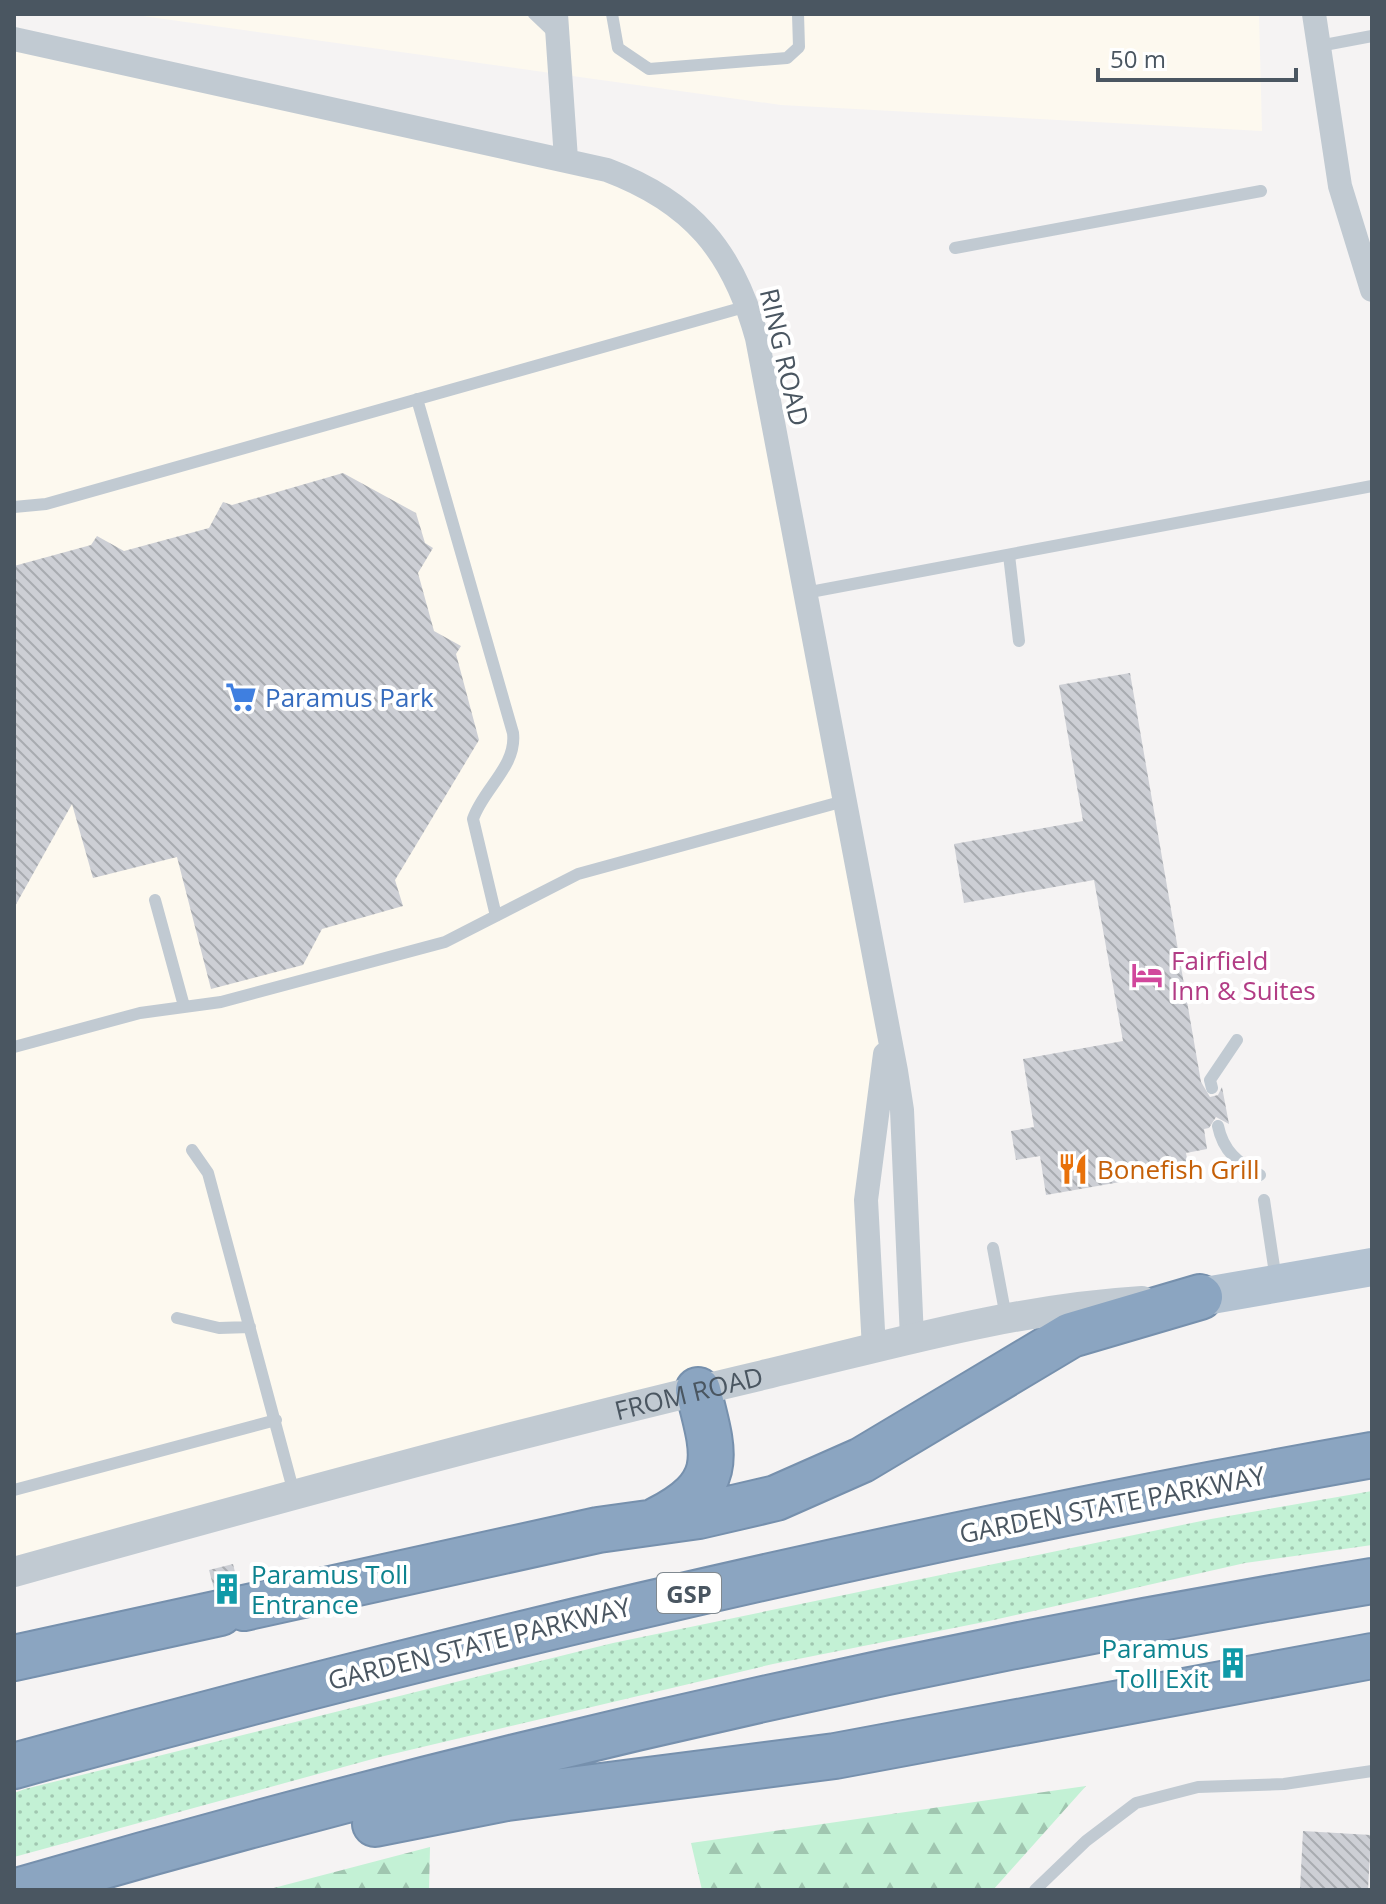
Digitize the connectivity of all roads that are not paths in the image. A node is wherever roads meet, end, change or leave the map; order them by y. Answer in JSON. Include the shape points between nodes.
{"nodes":[{"id":1,"x":534,"y":14,"type":"edge"},
{"id":2,"x":612,"y":14,"type":"edge"},
{"id":3,"x":798,"y":14,"type":"edge"},
{"id":4,"x":1314,"y":14,"type":"edge"},
{"id":5,"x":557,"y":25,"type":"edge"},
{"id":6,"x":1372,"y":36,"type":"edge"},
{"id":7,"x":14,"y":39,"type":"edge"},
{"id":8,"x":1319,"y":46,"type":"junction"},
{"id":9,"x":566,"y":159,"type":"junction"},
{"id":10,"x":1261,"y":191,"type":"dead end"},
{"id":11,"x":955,"y":248,"type":"dead end"},
{"id":12,"x":1372,"y":290,"type":"edge"},
{"id":13,"x":748,"y":306,"type":"junction"},
{"id":14,"x":417,"y":399,"type":"junction"},
{"id":15,"x":1372,"y":486,"type":"edge"},
{"id":16,"x":14,"y":507,"type":"edge"},
{"id":17,"x":1009,"y":555,"type":"junction"},
{"id":18,"x":805,"y":593,"type":"junction"},
{"id":19,"x":1019,"y":641,"type":"dead end"},
{"id":20,"x":844,"y":801,"type":"junction"},
{"id":21,"x":155,"y":900,"type":"dead end"},
{"id":22,"x":496,"y":916,"type":"junction"},
{"id":23,"x":184,"y":1006,"type":"junction"},
{"id":24,"x":887,"y":1028,"type":"junction"},
{"id":25,"x":1237,"y":1040,"type":"dead end"},
{"id":26,"x":14,"y":1047,"type":"edge"},
{"id":27,"x":1212,"y":1088,"type":"dead end"},
{"id":28,"x":1218,"y":1126,"type":"dead end"},
{"id":29,"x":192,"y":1150,"type":"dead end"},
{"id":30,"x":1260,"y":1175,"type":"dead end"},
{"id":31,"x":1264,"y":1200,"type":"dead end"},
{"id":32,"x":993,"y":1248,"type":"dead end"},
{"id":33,"x":1372,"y":1267,"type":"edge"},
{"id":34,"x":1277,"y":1284,"type":"junction"},
{"id":35,"x":1200,"y":1297,"type":"junction"},
{"id":36,"x":1006,"y":1317,"type":"junction"},
{"id":37,"x":177,"y":1318,"type":"dead end"},
{"id":38,"x":250,"y":1327,"type":"junction"},
{"id":39,"x":912,"y":1338,"type":"junction"},
{"id":40,"x":874,"y":1349,"type":"junction"},
{"id":41,"x":698,"y":1390,"type":"junction"},
{"id":42,"x":276,"y":1420,"type":"junction"},
{"id":43,"x":1372,"y":1455,"type":"edge"},
{"id":44,"x":14,"y":1490,"type":"edge"},
{"id":45,"x":295,"y":1497,"type":"junction"},
{"id":46,"x":655,"y":1521,"type":"junction"},
{"id":47,"x":14,"y":1572,"type":"edge"},
{"id":48,"x":1372,"y":1581,"type":"edge"},
{"id":49,"x":1372,"y":1656,"type":"edge"},
{"id":50,"x":14,"y":1658,"type":"edge"},
{"id":51,"x":14,"y":1766,"type":"edge"},
{"id":52,"x":1372,"y":1771,"type":"edge"},
{"id":53,"x":20,"y":1890,"type":"edge"},
{"id":54,"x":35,"y":1890,"type":"edge"},
{"id":55,"x":1035,"y":1890,"type":"edge"}],
"edges":[{"from":1,"to":5,"type":"lane"},
{"from":2,"to":3,"type":"lane","via":[[618,48],[649,69],[787,58],[799,47]]},
{"from":4,"to":8,"type":"street"},
{"from":5,"to":9,"type":"street"},
{"from":6,"to":8,"type":"lane"},
{"from":7,"to":9,"type":"street","name":"RING ROAD"},
{"from":8,"to":12,"type":"street","via":[[1340,186]]},
{"from":9,"to":13,"type":"street","name":"RING ROAD","via":[[631,179],[678,207],[716,244]]},
{"from":10,"to":11,"type":"lane"},
{"from":13,"to":14,"type":"lane"},
{"from":13,"to":18,"type":"street","name":"RING ROAD"},
{"from":14,"to":16,"type":"lane","via":[[46,504]]},
{"from":14,"to":22,"type":"lane","via":[[515,746],[473,819]]},
{"from":15,"to":17,"type":"lane"},
{"from":17,"to":18,"type":"lane"},
{"from":17,"to":19,"type":"lane"},
{"from":18,"to":20,"type":"street","name":"RING ROAD"},
{"from":20,"to":22,"type":"lane","via":[[611,863],[548,887]]},
{"from":20,"to":24,"type":"street","name":"RING ROAD"},
{"from":21,"to":23,"type":"lane"},
{"from":22,"to":23,"type":"lane","via":[[445,942],[221,1002]]},
{"from":23,"to":26,"type":"lane"},
{"from":24,"to":39,"type":"street","name":"RING ROAD","via":[[902,1110]]},
{"from":24,"to":40,"type":"street","via":[[866,1200]]},
{"from":25,"to":27,"type":"lane","via":[[1210,1080]]},
{"from":28,"to":30,"type":"lane","via":[[1221,1143],[1239,1164]]},
{"from":29,"to":38,"type":"lane","via":[[208,1173]]},
{"from":31,"to":34,"type":"lane"},
{"from":32,"to":36,"type":"lane"},
{"from":33,"to":34,"type":"main road","name":"FROM ROAD"},
{"from":34,"to":35,"type":"main road","name":"FROM ROAD"},
{"from":35,"to":36,"type":"street","name":"FROM ROAD","via":[[1069,1305]]},
{"from":35,"to":46,"type":"highway","via":[[1071,1335],[890,1445],[808,1486],[741,1507]]},
{"from":36,"to":39,"type":"street","name":"FROM ROAD"},
{"from":37,"to":38,"type":"lane","via":[[219,1328]]},
{"from":38,"to":42,"type":"lane"},
{"from":39,"to":40,"type":"street","name":"FROM ROAD"},
{"from":40,"to":41,"type":"street","name":"FROM ROAD"},
{"from":41,"to":45,"type":"street","name":"FROM ROAD"},
{"from":41,"to":46,"type":"highway","via":[[710,1439],[707,1477],[691,1501]]},
{"from":42,"to":44,"type":"lane"},
{"from":42,"to":45,"type":"lane"},
{"from":43,"to":51,"type":"highway","name":"GARDEN STATE PARKWAY","number":"GSP","via":[[996,1525],[700,1590],[292,1689]]},
{"from":45,"to":47,"type":"street","name":"FROM ROAD"},
{"from":46,"to":50,"type":"highway"},
{"from":48,"to":53,"type":"highway","via":[[1114,1626],[691,1717],[268,1821]]},
{"from":49,"to":54,"type":"highway","via":[[821,1758],[456,1807]]},
{"from":52,"to":55,"type":"lane","via":[[1284,1784],[1198,1787],[1136,1803]]}]}
